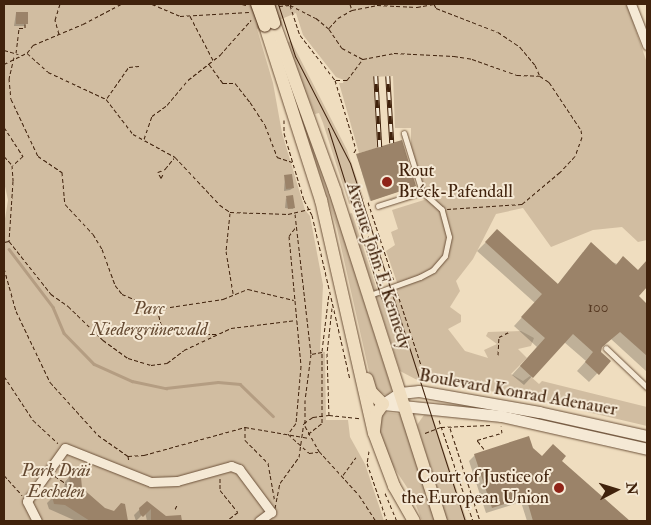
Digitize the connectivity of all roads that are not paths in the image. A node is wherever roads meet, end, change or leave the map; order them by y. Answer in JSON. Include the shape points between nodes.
{"nodes":[{"id":1,"x":268,"y":4,"type":"edge"},
{"id":2,"x":631,"y":4,"type":"edge"},
{"id":3,"x":256,"y":11,"type":"edge"},
{"id":4,"x":269,"y":25,"type":"junction"},
{"id":5,"x":647,"y":45,"type":"edge"},
{"id":6,"x":404,"y":134,"type":"dead end"},
{"id":7,"x":422,"y":192,"type":"junction"},
{"id":8,"x":378,"y":206,"type":"dead end"},
{"id":9,"x":368,"y":295,"type":"junction"},
{"id":10,"x":353,"y":336,"type":"junction"},
{"id":11,"x":606,"y":348,"type":"dead end"},
{"id":12,"x":647,"y":387,"type":"edge"},
{"id":13,"x":400,"y":393,"type":"junction"},
{"id":14,"x":384,"y":404,"type":"junction"},
{"id":15,"x":405,"y":409,"type":"junction"},
{"id":16,"x":647,"y":436,"type":"edge"},
{"id":17,"x":370,"y":438,"type":"junction"},
{"id":18,"x":615,"y":442,"type":"junction"},
{"id":19,"x":647,"y":444,"type":"edge"},
{"id":20,"x":647,"y":449,"type":"edge"},
{"id":21,"x":394,"y":486,"type":"junction"},
{"id":22,"x":37,"y":521,"type":"edge"},
{"id":23,"x":259,"y":521,"type":"edge"},
{"id":24,"x":406,"y":521,"type":"edge"},
{"id":25,"x":414,"y":521,"type":"edge"},
{"id":26,"x":441,"y":521,"type":"edge"}],
"edges":[{"from":1,"to":4,"type":"main road","bridge":true},
{"from":2,"to":5,"type":"street"},
{"from":3,"to":4,"type":"main road","bridge":true},
{"from":4,"to":9,"type":"main road","name":"Avenue John F. Kennedy","via":[[314,126]]},
{"from":4,"to":10,"type":"main road","name":"Avenue John F. Kennedy","via":[[323,206]]},
{"from":6,"to":7,"type":"lane"},
{"from":7,"to":8,"type":"lane"},
{"from":7,"to":9,"type":"lane","via":[[442,210],[449,237],[445,256],[440,264],[420,277]]},
{"from":9,"to":13,"type":"main road","name":"Avenue John F. Kennedy"},
{"from":10,"to":14,"type":"main road","via":[[371,392]]},
{"from":10,"to":17,"type":"main road","name":"Avenue John F. Kennedy"},
{"from":11,"to":12,"type":"lane"},
{"from":13,"to":14,"type":"main road","name":"Boulevard Konrad Adenauer"},
{"from":13,"to":15,"type":"main road","name":"Avenue John F. Kennedy"},
{"from":13,"to":16,"type":"main road","name":"Boulevard Konrad Adenauer","via":[[419,391],[517,408]]},
{"from":14,"to":15,"type":"main road","name":"Boulevard Konrad Adenauer"},
{"from":14,"to":17,"type":"main road","via":[[376,414]]},
{"from":15,"to":18,"type":"main road","name":"Boulevard Konrad Adenauer","via":[[501,416]]},
{"from":15,"to":26,"type":"main road","name":"Avenue John F. Kennedy"},
{"from":17,"to":21,"type":"main road","name":"Avenue John F. Kennedy"},
{"from":18,"to":19,"type":"lane"},
{"from":18,"to":20,"type":"main road","name":"Boulevard Konrad Adenauer"},
{"from":21,"to":24,"type":"street","name":"Avenue John F. Kennedy"},
{"from":21,"to":25,"type":"main road","name":"Avenue John F. Kennedy"},
{"from":22,"to":23,"type":"street","via":[[27,501],[65,448],[151,482],[177,481],[231,466],[239,469],[271,512]]}]}
